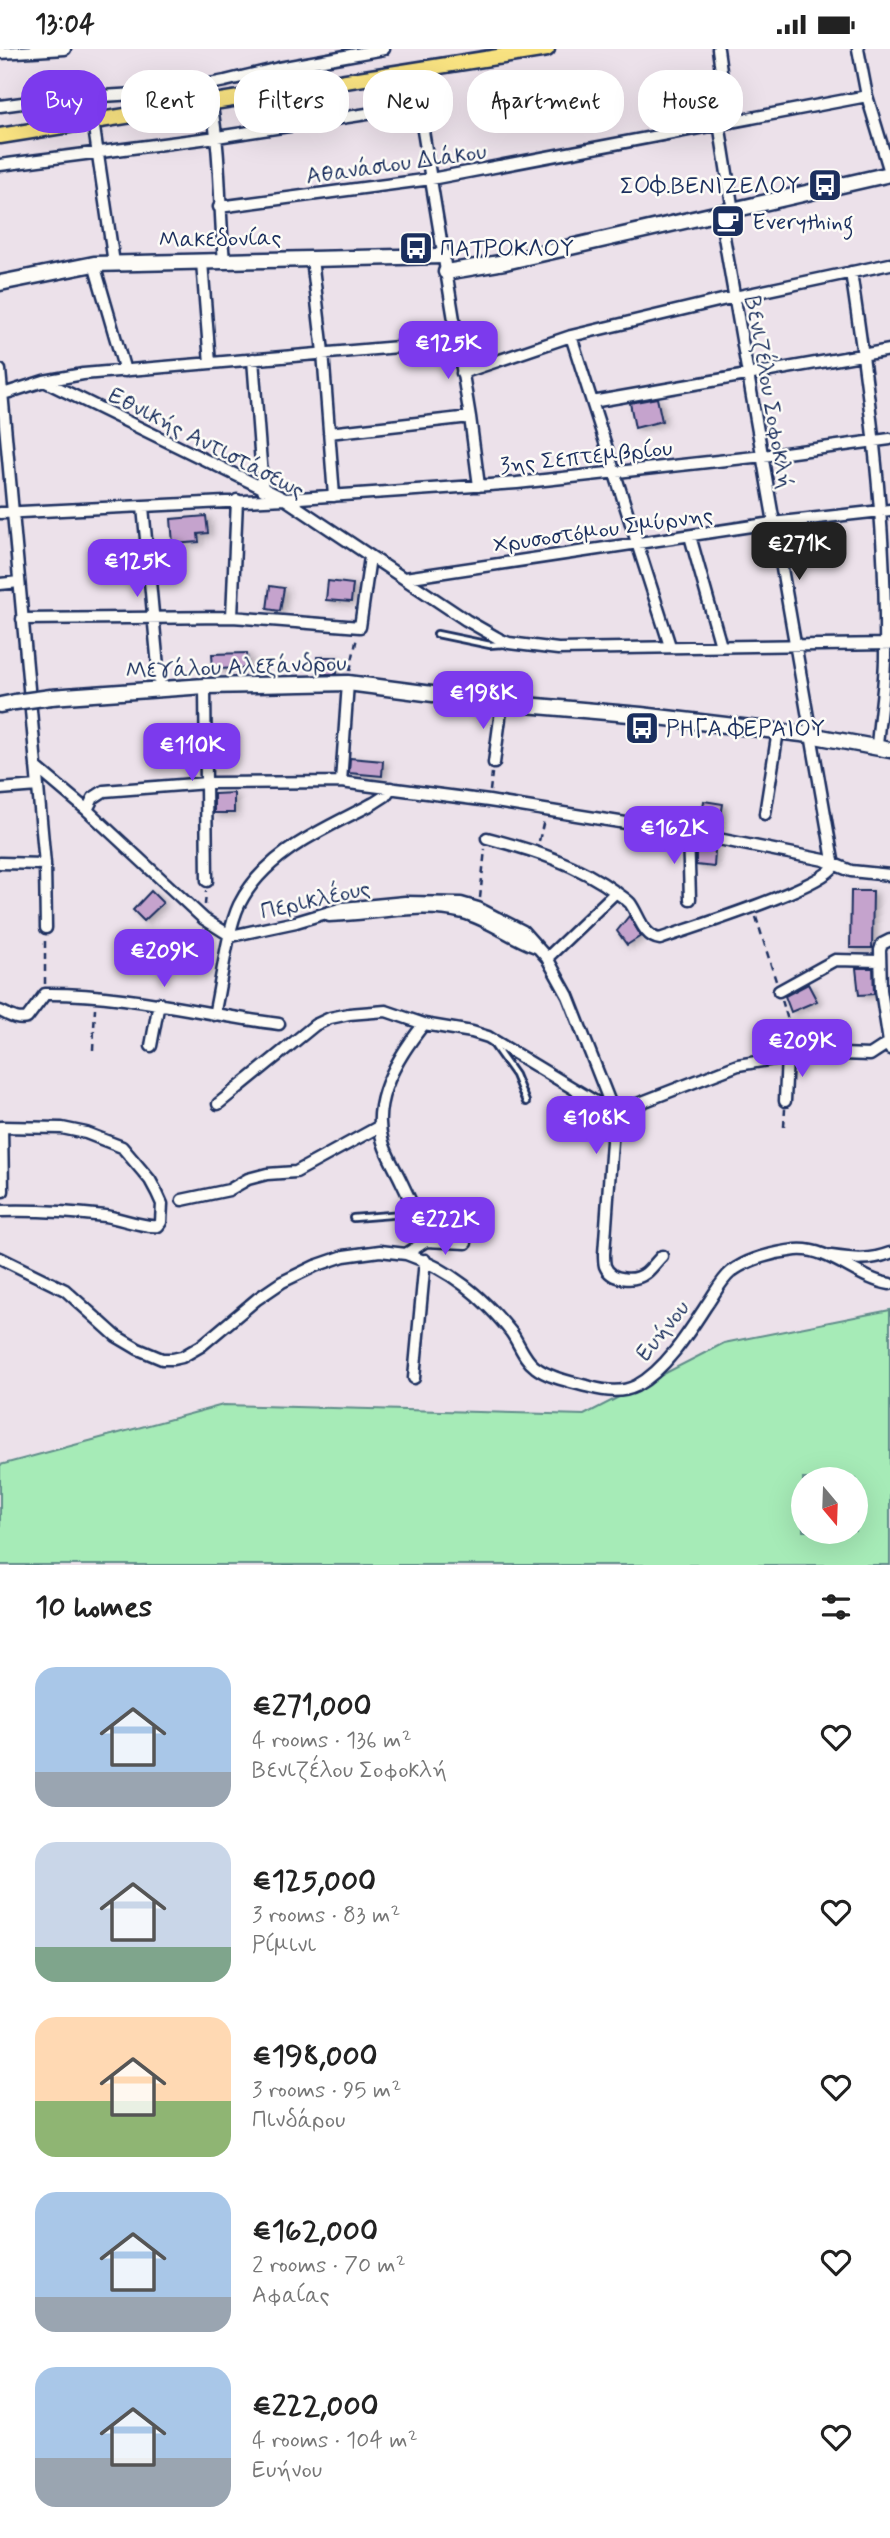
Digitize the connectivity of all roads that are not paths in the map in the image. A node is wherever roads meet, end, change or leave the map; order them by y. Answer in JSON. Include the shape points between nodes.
{"nodes":[{"id":1,"x":65,"y":49,"type":"edge"},
{"id":2,"x":384,"y":49,"type":"edge"},
{"id":3,"x":547,"y":49,"type":"edge"},
{"id":4,"x":718,"y":49,"type":"edge"},
{"id":5,"x":858,"y":49,"type":"edge"},
{"id":6,"x":46,"y":50,"type":"edge"},
{"id":7,"x":0,"y":53,"type":"edge"},
{"id":8,"x":413,"y":70,"type":"edge"},
{"id":9,"x":719,"y":70,"type":"edge"},
{"id":10,"x":363,"y":78,"type":"edge"},
{"id":11,"x":867,"y":96,"type":"junction"},
{"id":12,"x":220,"y":101,"type":"edge"},
{"id":13,"x":0,"y":106,"type":"edge"},
{"id":14,"x":363,"y":115,"type":"edge"},
{"id":15,"x":743,"y":118,"type":"edge"},
{"id":16,"x":21,"y":133,"type":"edge"},
{"id":17,"x":95,"y":133,"type":"edge"},
{"id":18,"x":216,"y":133,"type":"edge"},
{"id":19,"x":423,"y":133,"type":"edge"},
{"id":20,"x":666,"y":133,"type":"edge"},
{"id":21,"x":723,"y":133,"type":"edge"},
{"id":22,"x":0,"y":136,"type":"edge"},
{"id":23,"x":217,"y":137,"type":"junction"},
{"id":24,"x":97,"y":152,"type":"junction"},
{"id":25,"x":0,"y":165,"type":"edge"},
{"id":26,"x":890,"y":173,"type":"edge"},
{"id":27,"x":430,"y":179,"type":"junction"},
{"id":28,"x":219,"y":207,"type":"junction"},
{"id":29,"x":726,"y":213,"type":"junction"},
{"id":30,"x":443,"y":256,"type":"junction"},
{"id":31,"x":312,"y":260,"type":"junction"},
{"id":32,"x":224,"y":261,"type":"junction"},
{"id":33,"x":202,"y":262,"type":"junction"},
{"id":34,"x":114,"y":263,"type":"junction"},
{"id":35,"x":94,"y":264,"type":"junction"},
{"id":36,"x":890,"y":264,"type":"edge"},
{"id":37,"x":446,"y":272,"type":"junction"},
{"id":38,"x":852,"y":272,"type":"junction"},
{"id":39,"x":0,"y":283,"type":"edge"},
{"id":40,"x":735,"y":297,"type":"junction"},
{"id":41,"x":571,"y":336,"type":"junction"},
{"id":42,"x":457,"y":342,"type":"junction"},
{"id":43,"x":890,"y":350,"type":"edge"},
{"id":44,"x":323,"y":352,"type":"junction"},
{"id":45,"x":863,"y":354,"type":"junction"},
{"id":46,"x":253,"y":359,"type":"junction"},
{"id":47,"x":210,"y":363,"type":"junction"},
{"id":48,"x":0,"y":370,"type":"edge"},
{"id":49,"x":125,"y":371,"type":"junction"},
{"id":50,"x":462,"y":373,"type":"junction"},
{"id":51,"x":748,"y":375,"type":"junction"},
{"id":52,"x":44,"y":381,"type":"junction"},
{"id":53,"x":1,"y":395,"type":"edge"},
{"id":54,"x":592,"y":402,"type":"junction"},
{"id":55,"x":470,"y":417,"type":"junction"},
{"id":56,"x":330,"y":433,"type":"junction"},
{"id":57,"x":890,"y":439,"type":"edge"},
{"id":58,"x":874,"y":440,"type":"junction"},
{"id":59,"x":764,"y":456,"type":"junction"},
{"id":60,"x":614,"y":472,"type":"junction"},
{"id":61,"x":479,"y":486,"type":"junction"},
{"id":62,"x":262,"y":490,"type":"junction"},
{"id":63,"x":334,"y":496,"type":"junction"},
{"id":64,"x":285,"y":499,"type":"junction"},
{"id":65,"x":237,"y":500,"type":"junction"},
{"id":66,"x":144,"y":507,"type":"junction"},
{"id":67,"x":886,"y":510,"type":"edge"},
{"id":68,"x":0,"y":513,"type":"edge"},
{"id":69,"x":12,"y":513,"type":"junction"},
{"id":70,"x":772,"y":523,"type":"junction"},
{"id":71,"x":690,"y":536,"type":"junction"},
{"id":72,"x":637,"y":543,"type":"junction"},
{"id":73,"x":370,"y":557,"type":"junction"},
{"id":74,"x":405,"y":578,"type":"junction"},
{"id":75,"x":19,"y":582,"type":"junction"},
{"id":76,"x":0,"y":584,"type":"edge"},
{"id":77,"x":232,"y":617,"type":"junction"},
{"id":78,"x":155,"y":618,"type":"junction"},
{"id":79,"x":22,"y":619,"type":"junction"},
{"id":80,"x":437,"y":634,"type":"dead end"},
{"id":81,"x":509,"y":643,"type":"junction"},
{"id":82,"x":887,"y":644,"type":"edge"},
{"id":83,"x":670,"y":646,"type":"junction"},
{"id":84,"x":721,"y":646,"type":"junction"},
{"id":85,"x":797,"y":646,"type":"junction"},
{"id":86,"x":348,"y":683,"type":"junction"},
{"id":87,"x":205,"y":686,"type":"junction"},
{"id":88,"x":160,"y":688,"type":"junction"},
{"id":89,"x":7,"y":703,"type":"edge"},
{"id":90,"x":502,"y":703,"type":"junction"},
{"id":91,"x":778,"y":731,"type":"junction"},
{"id":92,"x":810,"y":735,"type":"junction"},
{"id":93,"x":883,"y":748,"type":"edge"},
{"id":94,"x":494,"y":763,"type":"road end"},
{"id":95,"x":36,"y":767,"type":"junction"},
{"id":96,"x":341,"y":782,"type":"junction"},
{"id":97,"x":207,"y":783,"type":"junction"},
{"id":98,"x":38,"y":786,"type":"junction"},
{"id":99,"x":391,"y":788,"type":"junction"},
{"id":100,"x":0,"y":789,"type":"edge"},
{"id":101,"x":87,"y":810,"type":"junction"},
{"id":102,"x":765,"y":814,"type":"dead end"},
{"id":103,"x":688,"y":833,"type":"junction"},
{"id":104,"x":487,"y":838,"type":"road end"},
{"id":105,"x":0,"y":863,"type":"edge"},
{"id":106,"x":46,"y":864,"type":"junction"},
{"id":107,"x":834,"y":866,"type":"junction"},
{"id":108,"x":890,"y":875,"type":"edge"},
{"id":109,"x":207,"y":881,"type":"road end"},
{"id":110,"x":616,"y":891,"type":"junction"},
{"id":111,"x":690,"y":899,"type":"dead end"},
{"id":112,"x":320,"y":916,"type":"junction"},
{"id":113,"x":46,"y":928,"type":"road end"},
{"id":114,"x":231,"y":936,"type":"junction"},
{"id":115,"x":888,"y":941,"type":"edge"},
{"id":116,"x":537,"y":947,"type":"junction"},
{"id":117,"x":547,"y":958,"type":"junction"},
{"id":118,"x":880,"y":961,"type":"junction"},
{"id":119,"x":779,"y":991,"type":"road end"},
{"id":120,"x":159,"y":1003,"type":"junction"},
{"id":121,"x":0,"y":1011,"type":"edge"},
{"id":122,"x":214,"y":1015,"type":"junction"},
{"id":123,"x":279,"y":1024,"type":"dead end"},
{"id":124,"x":424,"y":1024,"type":"junction"},
{"id":125,"x":488,"y":1038,"type":"junction"},
{"id":126,"x":890,"y":1044,"type":"edge"},
{"id":127,"x":151,"y":1046,"type":"dead end"},
{"id":128,"x":793,"y":1055,"type":"junction"},
{"id":129,"x":785,"y":1101,"type":"road end"},
{"id":130,"x":526,"y":1103,"type":"dead end"},
{"id":131,"x":218,"y":1104,"type":"dead end"},
{"id":132,"x":614,"y":1112,"type":"junction"},
{"id":133,"x":380,"y":1126,"type":"junction"},
{"id":134,"x":1,"y":1127,"type":"edge"},
{"id":135,"x":3,"y":1191,"type":"dead end"},
{"id":136,"x":182,"y":1200,"type":"dead end"},
{"id":137,"x":0,"y":1211,"type":"edge"},
{"id":138,"x":416,"y":1213,"type":"junction"},
{"id":139,"x":353,"y":1218,"type":"dead end"},
{"id":140,"x":426,"y":1241,"type":"junction"},
{"id":141,"x":466,"y":1243,"type":"dead end"},
{"id":142,"x":890,"y":1252,"type":"edge"},
{"id":143,"x":406,"y":1254,"type":"junction"},
{"id":144,"x":824,"y":1254,"type":"junction"},
{"id":145,"x":662,"y":1256,"type":"dead end"},
{"id":146,"x":0,"y":1258,"type":"edge"},
{"id":147,"x":425,"y":1260,"type":"junction"},
{"id":148,"x":890,"y":1284,"type":"edge"},
{"id":149,"x":414,"y":1378,"type":"dead end"}],
"edges":[{"from":1,"to":6,"type":"street"},
{"from":2,"to":13,"type":"street","via":[[169,92]]},
{"from":3,"to":8,"type":"main road"},
{"from":4,"to":9,"type":"street","name":"Βενιζέλου Σοφοκλή"},
{"from":5,"to":11,"type":"street"},
{"from":6,"to":7,"type":"street"},
{"from":10,"to":12,"type":"main road"},
{"from":11,"to":15,"type":"street","name":"Αθανάσιου Διάκου"},
{"from":11,"to":26,"type":"street"},
{"from":14,"to":23,"type":"street"},
{"from":16,"to":22,"type":"main road"},
{"from":17,"to":24,"type":"street"},
{"from":18,"to":23,"type":"street"},
{"from":19,"to":27,"type":"street"},
{"from":20,"to":27,"type":"street","name":"Αθανάσιου Διάκου"},
{"from":21,"to":29,"type":"street","name":"Βενιζέλου Σοφοκλή"},
{"from":23,"to":24,"type":"street"},
{"from":23,"to":28,"type":"street"},
{"from":24,"to":25,"type":"street"},
{"from":24,"to":34,"type":"street"},
{"from":26,"to":29,"type":"street"},
{"from":27,"to":28,"type":"street","name":"Αθανάσιου Διάκου"},
{"from":27,"to":30,"type":"street"},
{"from":28,"to":32,"type":"street"},
{"from":29,"to":37,"type":"street"},
{"from":29,"to":40,"type":"street","name":"Βενιζέλου Σοφοκλή"},
{"from":30,"to":31,"type":"street","name":"Μακεδονίας"},
{"from":30,"to":37,"type":"street"},
{"from":31,"to":32,"type":"street","name":"Μακεδονίας"},
{"from":31,"to":44,"type":"street"},
{"from":32,"to":33,"type":"street","name":"Μακεδονίας"},
{"from":33,"to":34,"type":"street","name":"Μακεδονίας"},
{"from":33,"to":47,"type":"street"},
{"from":34,"to":35,"type":"street","name":"Μακεδονίας"},
{"from":35,"to":39,"type":"street","name":"Μακεδονίας"},
{"from":35,"to":49,"type":"street"},
{"from":36,"to":38,"type":"street"},
{"from":37,"to":42,"type":"street"},
{"from":38,"to":40,"type":"street"},
{"from":38,"to":45,"type":"street"},
{"from":40,"to":41,"type":"street"},
{"from":40,"to":51,"type":"street","name":"Βενιζέλου Σοφοκλή"},
{"from":41,"to":50,"type":"street"},
{"from":41,"to":54,"type":"street"},
{"from":42,"to":44,"type":"street"},
{"from":42,"to":50,"type":"street"},
{"from":43,"to":45,"type":"street"},
{"from":44,"to":46,"type":"street"},
{"from":44,"to":56,"type":"street"},
{"from":45,"to":51,"type":"street"},
{"from":45,"to":58,"type":"street"},
{"from":46,"to":47,"type":"street"},
{"from":46,"to":62,"type":"street"},
{"from":47,"to":49,"type":"street"},
{"from":48,"to":53,"type":"street"},
{"from":49,"to":52,"type":"street"},
{"from":50,"to":55,"type":"street"},
{"from":51,"to":54,"type":"street"},
{"from":51,"to":59,"type":"street","name":"Βενιζέλου Σοφοκλή"},
{"from":52,"to":53,"type":"street"},
{"from":52,"to":62,"type":"street","name":"Εθνικής Αντιστάσεως"},
{"from":53,"to":69,"type":"street"},
{"from":54,"to":60,"type":"street"},
{"from":55,"to":56,"type":"street"},
{"from":55,"to":61,"type":"street"},
{"from":56,"to":63,"type":"street"},
{"from":57,"to":58,"type":"street","name":"3ης Σεπτεμβρίου"},
{"from":58,"to":59,"type":"street","name":"3ης Σεπτεμβρίου"},
{"from":58,"to":67,"type":"street"},
{"from":59,"to":60,"type":"street","name":"3ης Σεπτεμβρίου"},
{"from":59,"to":70,"type":"street","name":"Βενιζέλου Σοφοκλή"},
{"from":60,"to":61,"type":"street","name":"3ης Σεπτεμβρίου"},
{"from":60,"to":72,"type":"street"},
{"from":61,"to":63,"type":"street","name":"3ης Σεπτεμβρίου"},
{"from":62,"to":64,"type":"street","name":"Εθνικής Αντιστάσεως"},
{"from":63,"to":64,"type":"street","name":"3ης Σεπτεμβρίου"},
{"from":64,"to":65,"type":"street","name":"3ης Σεπτεμβρίου"},
{"from":64,"to":73,"type":"street","name":"Εθνικής Αντιστάσεως"},
{"from":65,"to":66,"type":"street","name":"3ης Σεπτεμβρίου"},
{"from":65,"to":77,"type":"street"},
{"from":66,"to":69,"type":"street","name":"3ης Σεπτεμβρίου"},
{"from":66,"to":78,"type":"street"},
{"from":67,"to":70,"type":"street","name":"Χρυσοστόμου Σμύρνης"},
{"from":67,"to":82,"type":"street"},
{"from":68,"to":69,"type":"street","name":"3ης Σεπτεμβρίου"},
{"from":69,"to":75,"type":"street"},
{"from":70,"to":71,"type":"street","name":"Χρυσοστόμου Σμύρνης"},
{"from":70,"to":85,"type":"street","name":"Βενιζέλου Σοφοκλή"},
{"from":71,"to":72,"type":"street","name":"Χρυσοστόμου Σμύρνης"},
{"from":71,"to":84,"type":"street"},
{"from":72,"to":74,"type":"street","name":"Χρυσοστόμου Σμύρνης"},
{"from":72,"to":83,"type":"street"},
{"from":73,"to":74,"type":"street","name":"Εθνικής Αντιστάσεως"},
{"from":73,"to":77,"type":"street","via":[[360,627]]},
{"from":74,"to":81,"type":"street","name":"Εθνικής Αντιστάσεως"},
{"from":75,"to":76,"type":"street"},
{"from":75,"to":79,"type":"street"},
{"from":77,"to":78,"type":"street"},
{"from":78,"to":79,"type":"street"},
{"from":78,"to":88,"type":"street"},
{"from":79,"to":95,"type":"street"},
{"from":80,"to":81,"type":"lane","via":[[490,645]]},
{"from":81,"to":83,"type":"street","name":"Εθνικής Αντιστάσεως","via":[[558,649]]},
{"from":82,"to":85,"type":"street","name":"Εθνικής Αντιστάσεως"},
{"from":82,"to":93,"type":"street"},
{"from":83,"to":84,"type":"street","name":"Εθνικής Αντιστάσεως"},
{"from":84,"to":85,"type":"street","name":"Εθνικής Αντιστάσεως"},
{"from":85,"to":92,"type":"street","name":"Βενιζέλου Σοφοκλή"},
{"from":86,"to":87,"type":"street","name":"Μεγάλου Αλεξάνδρου"},
{"from":86,"to":90,"type":"street","name":"Μεγάλου Αλεξάνδρου"},
{"from":86,"to":96,"type":"street"},
{"from":87,"to":88,"type":"street","name":"Μεγάλου Αλεξάνδρου"},
{"from":87,"to":97,"type":"street"},
{"from":88,"to":89,"type":"street","name":"Μεγάλου Αλεξάνδρου","bridge":true},
{"from":90,"to":91,"type":"street","name":"Μεγάλου Αλεξάνδρου"},
{"from":90,"to":94,"type":"street"},
{"from":91,"to":92,"type":"street","name":"Μεγάλου Αλεξάνδρου"},
{"from":91,"to":102,"type":"street"},
{"from":92,"to":93,"type":"street","name":"Μεγάλου Αλεξάνδρου"},
{"from":92,"to":107,"type":"street","name":"Βενιζέλου Σοφοκλή"},
{"from":95,"to":98,"type":"street"},
{"from":95,"to":101,"type":"street"},
{"from":96,"to":97,"type":"street"},
{"from":96,"to":99,"type":"street"},
{"from":97,"to":101,"type":"street","via":[[104,791],[93,798]]},
{"from":97,"to":109,"type":"street"},
{"from":98,"to":100,"type":"street"},
{"from":98,"to":106,"type":"street"},
{"from":99,"to":103,"type":"street"},
{"from":99,"to":114,"type":"street","via":[[374,803],[284,852],[239,905]]},
{"from":101,"to":114,"type":"street","via":[[204,919]]},
{"from":103,"to":107,"type":"street","via":[[824,860]]},
{"from":103,"to":111,"type":"street"},
{"from":104,"to":110,"type":"street","via":[[537,851]]},
{"from":105,"to":106,"type":"street"},
{"from":106,"to":113,"type":"street"},
{"from":107,"to":108,"type":"street"},
{"from":107,"to":110,"type":"street","via":[[824,877],[753,907],[660,939],[649,935]]},
{"from":110,"to":117,"type":"street"},
{"from":112,"to":114,"type":"street","name":"Περικλέους"},
{"from":112,"to":116,"type":"street","via":[[446,910],[465,913]]},
{"from":112,"to":116,"type":"street","name":"Περικλέους","via":[[343,908],[448,901],[478,908],[523,931]]},
{"from":114,"to":122,"type":"street"},
{"from":115,"to":118,"type":"street","via":[[880,950]]},
{"from":116,"to":117,"type":"street","name":"Περικλέους"},
{"from":117,"to":132,"type":"street","name":"Περικλέους","via":[[568,996]]},
{"from":118,"to":119,"type":"street","via":[[835,960]]},
{"from":118,"to":126,"type":"street"},
{"from":120,"to":121,"type":"street","via":[[45,994],[27,1017],[17,1019]]},
{"from":120,"to":122,"type":"street"},
{"from":120,"to":127,"type":"street"},
{"from":122,"to":123,"type":"street"},
{"from":124,"to":125,"type":"street"},
{"from":124,"to":131,"type":"street","via":[[398,1013],[371,1010],[330,1018],[315,1025]]},
{"from":124,"to":133,"type":"street","via":[[394,1066]]},
{"from":125,"to":130,"type":"lane","via":[[510,1067]]},
{"from":125,"to":132,"type":"street"},
{"from":126,"to":128,"type":"street","via":[[870,1055]]},
{"from":128,"to":129,"type":"street"},
{"from":128,"to":132,"type":"street","via":[[738,1065]]},
{"from":132,"to":145,"type":"street","name":"Περικλέους","via":[[606,1267],[621,1279],[635,1278]]},
{"from":133,"to":136,"type":"street","via":[[296,1172],[267,1174],[229,1190]]},
{"from":133,"to":138,"type":"street","via":[[389,1157]]},
{"from":134,"to":135,"type":"street"},
{"from":134,"to":137,"type":"street","via":[[62,1128],[122,1147],[150,1180],[162,1204],[161,1222],[150,1227],[107,1216]]},
{"from":138,"to":139,"type":"lane"},
{"from":138,"to":140,"type":"street"},
{"from":140,"to":141,"type":"street"},
{"from":140,"to":143,"type":"street"},
{"from":142,"to":144,"type":"street","via":[[858,1260]]},
{"from":143,"to":146,"type":"street","name":"Ευήνου","via":[[380,1251],[314,1266],[257,1299],[201,1346],[173,1359],[138,1349],[116,1336],[65,1290]]},
{"from":143,"to":147,"type":"street","name":"Ευήνου"},
{"from":144,"to":147,"type":"street","name":"Ευήνου","via":[[797,1250],[767,1256],[730,1272],[664,1362],[643,1381],[621,1391],[592,1388],[536,1368],[487,1303]]},
{"from":144,"to":148,"type":"street","name":"Ευήνου","via":[[870,1279]]},
{"from":147,"to":149,"type":"street"}]}
